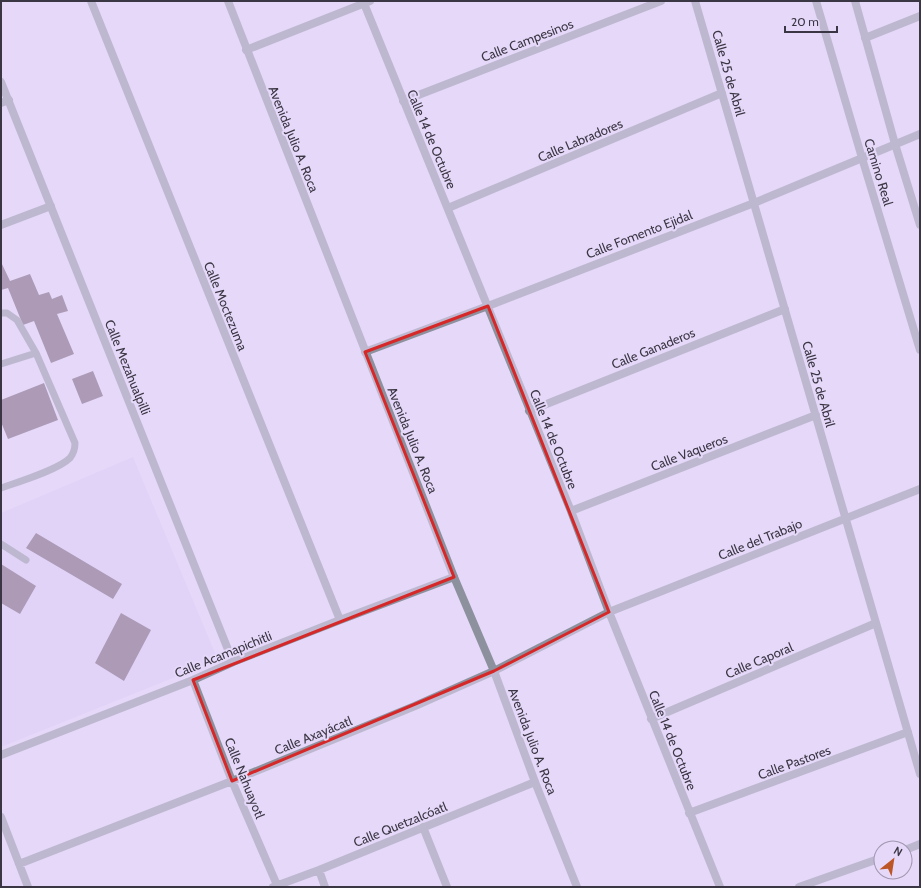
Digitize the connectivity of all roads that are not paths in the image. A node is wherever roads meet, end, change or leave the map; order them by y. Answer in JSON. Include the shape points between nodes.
{"nodes":[{"id":1,"x":91,"y":1,"type":"edge"},
{"id":2,"x":228,"y":1,"type":"edge"},
{"id":3,"x":661,"y":1,"type":"edge"},
{"id":4,"x":695,"y":1,"type":"edge"},
{"id":5,"x":816,"y":1,"type":"edge"},
{"id":6,"x":855,"y":1,"type":"edge"},
{"id":7,"x":366,"y":2,"type":"edge"},
{"id":8,"x":920,"y":16,"type":"edge"},
{"id":9,"x":865,"y":38,"type":"junction"},
{"id":10,"x":246,"y":50,"type":"junction"},
{"id":11,"x":1,"y":82,"type":"edge"},
{"id":12,"x":722,"y":94,"type":"junction"},
{"id":13,"x":403,"y":101,"type":"junction"},
{"id":14,"x":5,"y":102,"type":"edge"},
{"id":15,"x":920,"y":134,"type":"edge"},
{"id":16,"x":895,"y":144,"type":"junction"},
{"id":17,"x":862,"y":158,"type":"junction"},
{"id":18,"x":754,"y":203,"type":"junction"},
{"id":19,"x":51,"y":206,"type":"junction"},
{"id":20,"x":448,"y":208,"type":"junction"},
{"id":21,"x":1,"y":225,"type":"edge"},
{"id":22,"x":920,"y":225,"type":"edge"},
{"id":23,"x":488,"y":306,"type":"junction"},
{"id":24,"x":785,"y":309,"type":"junction"},
{"id":25,"x":1,"y":313,"type":"edge"},
{"id":26,"x":920,"y":350,"type":"edge"},
{"id":27,"x":365,"y":352,"type":"junction"},
{"id":28,"x":36,"y":353,"type":"junction"},
{"id":29,"x":1,"y":364,"type":"edge"},
{"id":30,"x":529,"y":411,"type":"junction"},
{"id":31,"x":816,"y":415,"type":"junction"},
{"id":32,"x":1,"y":488,"type":"edge"},
{"id":33,"x":920,"y":489,"type":"edge"},
{"id":34,"x":571,"y":511,"type":"junction"},
{"id":35,"x":846,"y":518,"type":"junction"},
{"id":36,"x":1,"y":544,"type":"edge"},
{"id":37,"x":26,"y":560,"type":"dead end"},
{"id":38,"x":454,"y":577,"type":"junction"},
{"id":39,"x":609,"y":612,"type":"junction"},
{"id":40,"x":340,"y":620,"type":"junction"},
{"id":41,"x":876,"y":624,"type":"junction"},
{"id":42,"x":233,"y":662,"type":"junction"},
{"id":43,"x":494,"y":671,"type":"junction"},
{"id":44,"x":193,"y":680,"type":"junction"},
{"id":45,"x":651,"y":719,"type":"junction"},
{"id":46,"x":908,"y":732,"type":"junction"},
{"id":47,"x":1,"y":755,"type":"edge"},
{"id":48,"x":920,"y":774,"type":"edge"},
{"id":49,"x":232,"y":781,"type":"junction"},
{"id":50,"x":535,"y":782,"type":"junction"},
{"id":51,"x":689,"y":813,"type":"junction"},
{"id":52,"x":1,"y":817,"type":"edge"},
{"id":53,"x":423,"y":827,"type":"junction"},
{"id":54,"x":873,"y":861,"type":"edge"},
{"id":55,"x":19,"y":864,"type":"junction"},
{"id":56,"x":319,"y":870,"type":"junction"},
{"id":57,"x":275,"y":886,"type":"edge"},
{"id":58,"x":28,"y":887,"type":"edge"},
{"id":59,"x":325,"y":887,"type":"edge"},
{"id":60,"x":447,"y":887,"type":"edge"},
{"id":61,"x":577,"y":887,"type":"edge"},
{"id":62,"x":720,"y":887,"type":"edge"},
{"id":63,"x":800,"y":887,"type":"edge"}],
"edges":[{"from":1,"to":40,"type":"street","name":"Calle Moctezuma"},
{"from":2,"to":10,"type":"street","name":"Avenida Julio A. Roca"},
{"from":3,"to":13,"type":"street","name":"Calle Campesinos"},
{"from":4,"to":12,"type":"street","name":"Calle 25 de Abril"},
{"from":5,"to":17,"type":"street","name":"Camino Real"},
{"from":6,"to":9,"type":"street","name":"Camino Real"},
{"from":7,"to":10,"type":"street"},
{"from":7,"to":13,"type":"street","name":"Calle 14 de Octubre"},
{"from":8,"to":9,"type":"street"},
{"from":9,"to":16,"type":"street","name":"Camino Real"},
{"from":10,"to":27,"type":"street","name":"Avenida Julio A. Roca"},
{"from":11,"to":14,"type":"street","name":"Calle Mezahualpilli"},
{"from":12,"to":18,"type":"street","name":"Calle 25 de Abril"},
{"from":12,"to":20,"type":"street","name":"Calle Labradores"},
{"from":13,"to":20,"type":"street","name":"Calle 14 de Octubre"},
{"from":14,"to":19,"type":"street","name":"Calle Mezahualpilli"},
{"from":15,"to":16,"type":"street","name":"Calle Fomento Ejidal"},
{"from":16,"to":17,"type":"street","name":"Calle Fomento Ejidal"},
{"from":16,"to":22,"type":"street","name":"Camino Real"},
{"from":17,"to":18,"type":"street","name":"Calle Fomento Ejidal"},
{"from":17,"to":26,"type":"street","name":"Camino Real"},
{"from":18,"to":23,"type":"street","name":"Calle Fomento Ejidal"},
{"from":18,"to":24,"type":"street","name":"Calle 25 de Abril"},
{"from":19,"to":21,"type":"street"},
{"from":19,"to":42,"type":"street","name":"Calle Mezahualpilli"},
{"from":20,"to":23,"type":"street","name":"Calle 14 de Octubre"},
{"from":23,"to":27,"type":"street","name":"Calle Fomento Ejidal"},
{"from":23,"to":30,"type":"street","name":"Calle 14 de Octubre"},
{"from":24,"to":30,"type":"street","name":"Calle Ganaderos"},
{"from":24,"to":31,"type":"street","name":"Calle 25 de Abril"},
{"from":25,"to":28,"type":"lane","via":[[7,313],[17,320]]},
{"from":27,"to":38,"type":"street","name":"Avenida Julio A. Roca"},
{"from":28,"to":29,"type":"lane"},
{"from":28,"to":32,"type":"lane","via":[[73,436],[75,450],[66,461],[57,466]]},
{"from":30,"to":34,"type":"street","name":"Calle 14 de Octubre"},
{"from":31,"to":34,"type":"street","name":"Calle Vaqueros"},
{"from":31,"to":35,"type":"street","name":"Calle 25 de Abril"},
{"from":33,"to":35,"type":"street","name":"Calle del Trabajo"},
{"from":34,"to":39,"type":"street","name":"Calle 14 de Octubre"},
{"from":35,"to":39,"type":"street","name":"Calle del Trabajo"},
{"from":35,"to":41,"type":"street","name":"Calle 25 de Abril"},
{"from":36,"to":37,"type":"lane"},
{"from":38,"to":40,"type":"street","name":"Calle Acamapichitli"},
{"from":38,"to":43,"type":"street","name":"Avenida Julio A. Roca"},
{"from":39,"to":43,"type":"street","name":"Calle Axayácatl"},
{"from":39,"to":45,"type":"street","name":"Calle 14 de Octubre"},
{"from":40,"to":42,"type":"street","name":"Calle Acamapichitli"},
{"from":41,"to":45,"type":"street","name":"Calle Caporal"},
{"from":41,"to":46,"type":"street","name":"Calle 25 de Abril"},
{"from":42,"to":44,"type":"street","name":"Calle Acamapichitli"},
{"from":43,"to":49,"type":"street","name":"Calle Axayácatl"},
{"from":43,"to":50,"type":"street","name":"Avenida Julio A. Roca"},
{"from":44,"to":47,"type":"street","name":"Calle Acamapichitli"},
{"from":44,"to":49,"type":"street","name":"Calle Nahuayotl"},
{"from":45,"to":51,"type":"street","name":"Calle 14 de Octubre"},
{"from":46,"to":48,"type":"street","name":"Calle 25 de Abril"},
{"from":46,"to":51,"type":"street","name":"Calle Pastores"},
{"from":49,"to":55,"type":"street","name":"Calle Axayácatl"},
{"from":49,"to":57,"type":"street","name":"Calle Nahuayotl"},
{"from":50,"to":53,"type":"street","name":"Calle Quetzalcóatl"},
{"from":50,"to":61,"type":"street","name":"Avenida Julio A. Roca"},
{"from":51,"to":62,"type":"street","name":"Calle 14 de Octubre"},
{"from":52,"to":55,"type":"street"},
{"from":53,"to":56,"type":"street","name":"Calle Quetzalcóatl"},
{"from":53,"to":60,"type":"street"},
{"from":54,"to":63,"type":"street"},
{"from":55,"to":58,"type":"street"},
{"from":56,"to":57,"type":"street","name":"Calle Quetzalcóatl"},
{"from":56,"to":59,"type":"street"}]}
